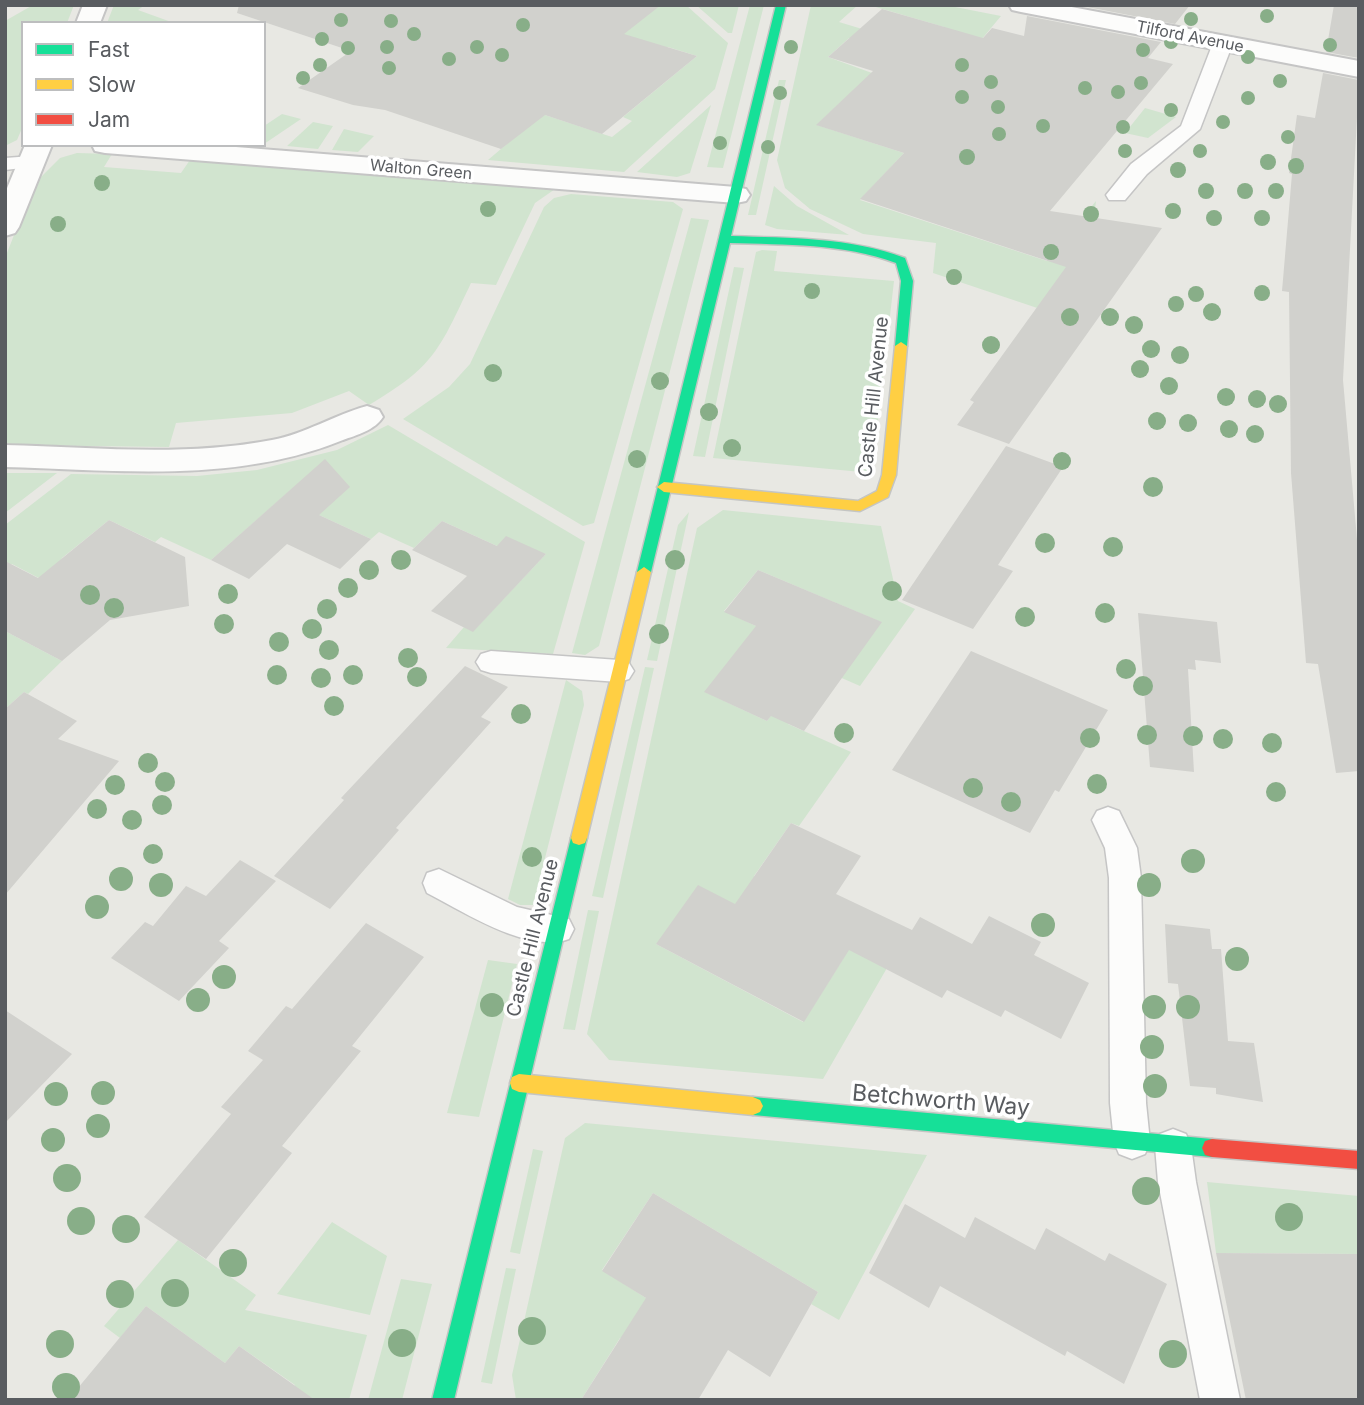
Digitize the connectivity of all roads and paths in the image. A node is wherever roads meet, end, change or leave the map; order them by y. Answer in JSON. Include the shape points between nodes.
{"nodes":[{"id":1,"x":781,"y":5,"type":"edge"},
{"id":2,"x":1021,"y":5,"type":"edge"},
{"id":3,"x":1223,"y":43,"type":"junction"},
{"id":4,"x":1359,"y":69,"type":"edge"},
{"id":5,"x":130,"y":147,"type":"edge"},
{"id":6,"x":25,"y":157,"type":"edge"},
{"id":7,"x":736,"y":195,"type":"junction"},
{"id":8,"x":1117,"y":195,"type":"dead end"},
{"id":9,"x":5,"y":227,"type":"edge"},
{"id":10,"x":725,"y":239,"type":"junction"},
{"id":11,"x":367,"y":417,"type":"dead end"},
{"id":12,"x":5,"y":456,"type":"edge"},
{"id":13,"x":664,"y":487,"type":"junction"},
{"id":14,"x":491,"y":662,"type":"dead end"},
{"id":15,"x":619,"y":671,"type":"junction"},
{"id":16,"x":1108,"y":820,"type":"dead end"},
{"id":17,"x":439,"y":883,"type":"dead end"},
{"id":18,"x":556,"y":929,"type":"junction"},
{"id":19,"x":519,"y":1083,"type":"junction"},
{"id":20,"x":1132,"y":1142,"type":"junction"},
{"id":21,"x":1173,"y":1146,"type":"junction"},
{"id":22,"x":1359,"y":1160,"type":"edge"},
{"id":23,"x":443,"y":1400,"type":"edge"},
{"id":24,"x":1220,"y":1400,"type":"edge"}],
"edges":[{"from":1,"to":7,"type":"street","name":"Castle Hill Avenue"},
{"from":2,"to":3,"type":"street","name":"Tilford Avenue"},
{"from":3,"to":4,"type":"street","name":"Tilford Avenue"},
{"from":3,"to":8,"type":"lane","via":[[1190,129],[1142,167]]},
{"from":5,"to":7,"type":"street","name":"Walton Green"},
{"from":6,"to":9,"type":"street"},
{"from":7,"to":10,"type":"street","name":"Castle Hill Avenue"},
{"from":10,"to":13,"type":"street","name":"Castle Hill Avenue"},
{"from":10,"to":13,"type":"street","name":"Castle Hill Avenue","via":[[874,252],[900,261],[907,281],[889,475],[883,494],[860,506]]},
{"from":11,"to":12,"type":"street","via":[[317,439],[246,455]]},
{"from":13,"to":15,"type":"street","name":"Castle Hill Avenue"},
{"from":14,"to":15,"type":"lane"},
{"from":15,"to":18,"type":"street","name":"Castle Hill Avenue"},
{"from":16,"to":20,"type":"lane","via":[[1121,848],[1125,878]]},
{"from":17,"to":18,"type":"lane","via":[[511,920]]},
{"from":18,"to":19,"type":"street","name":"Castle Hill Avenue"},
{"from":19,"to":20,"type":"street","name":"Betchworth Way"},
{"from":19,"to":23,"type":"street","name":"Castle Hill Avenue"},
{"from":20,"to":21,"type":"street","name":"Betchworth Way"},
{"from":21,"to":22,"type":"street","name":"Betchworth Way"},
{"from":21,"to":24,"type":"lane"}]}
